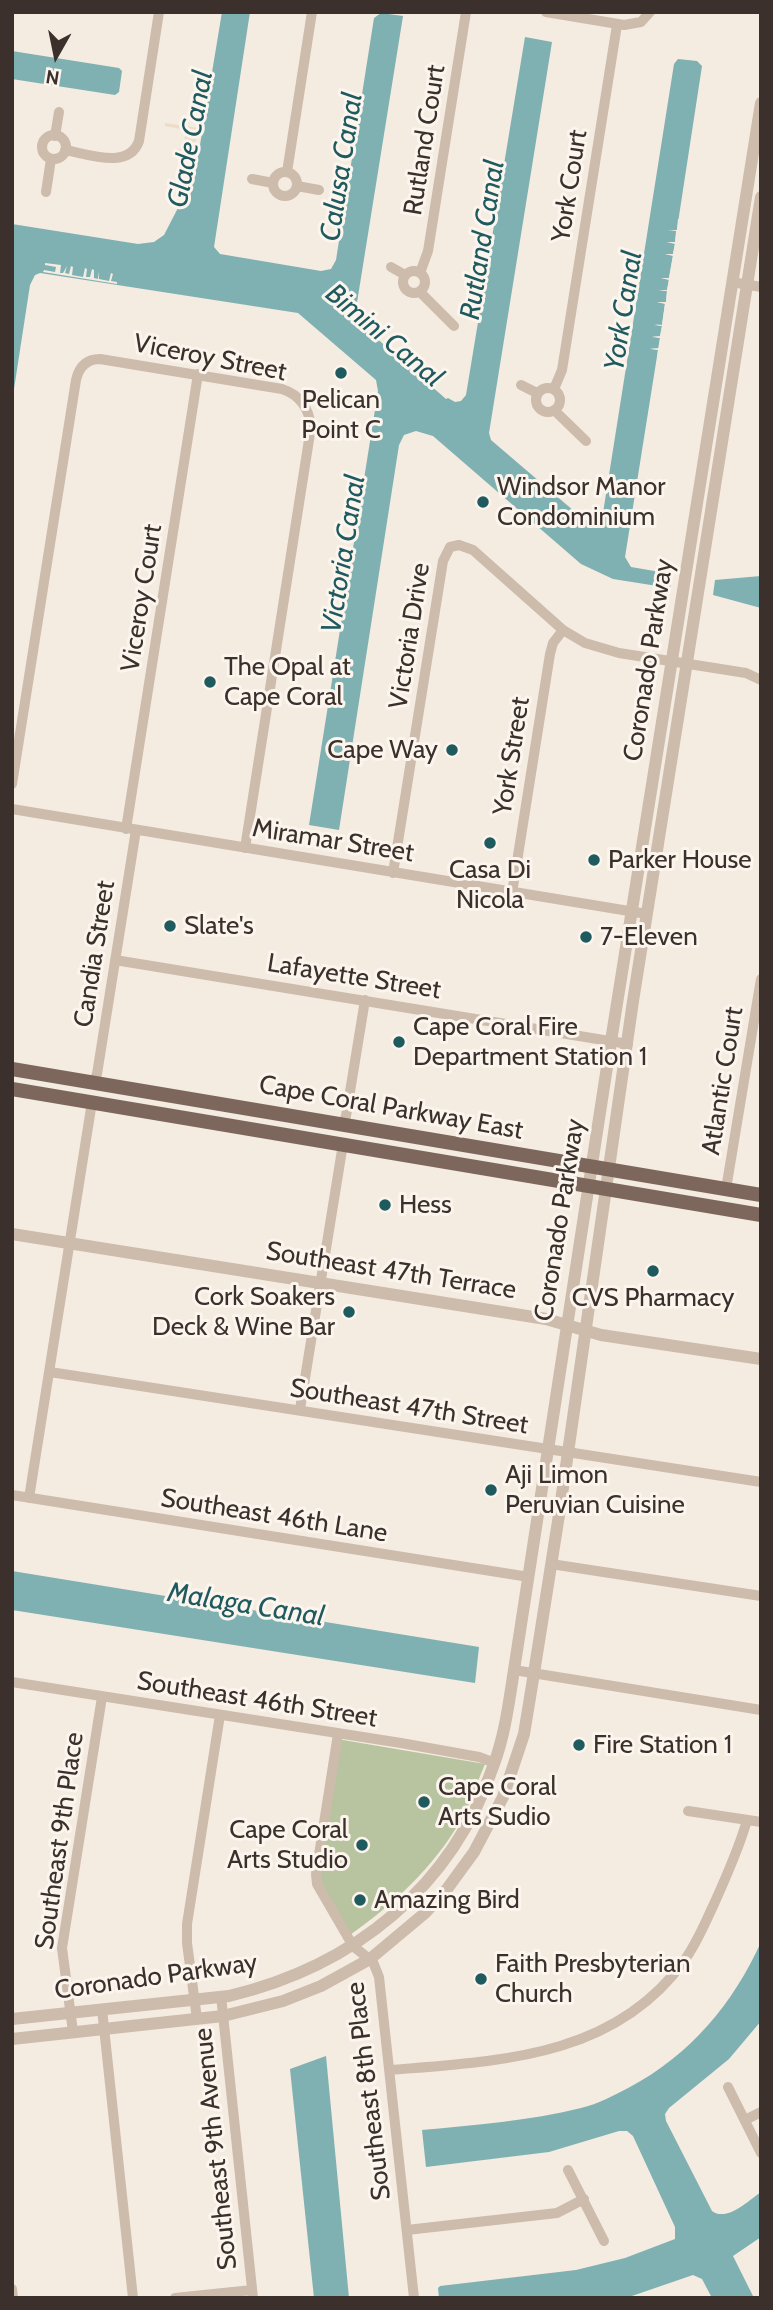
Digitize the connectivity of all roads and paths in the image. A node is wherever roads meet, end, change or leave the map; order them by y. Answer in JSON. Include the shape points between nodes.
{"nodes":[{"id":1,"x":159,"y":12,"type":"edge"},
{"id":2,"x":312,"y":12,"type":"edge"},
{"id":3,"x":466,"y":12,"type":"edge"},
{"id":4,"x":546,"y":12,"type":"edge"},
{"id":5,"x":650,"y":12,"type":"edge"},
{"id":6,"x":617,"y":25,"type":"junction"},
{"id":7,"x":761,"y":103,"type":"edge"},
{"id":8,"x":65,"y":150,"type":"junction"},
{"id":9,"x":51,"y":159,"type":"junction"},
{"id":10,"x":756,"y":164,"type":"edge"},
{"id":11,"x":287,"y":172,"type":"junction"},
{"id":12,"x":252,"y":179,"type":"dead end"},
{"id":13,"x":273,"y":183,"type":"junction"},
{"id":14,"x":297,"y":186,"type":"junction"},
{"id":15,"x":319,"y":190,"type":"dead end"},
{"id":16,"x":46,"y":192,"type":"dead end"},
{"id":17,"x":761,"y":197,"type":"edge"},
{"id":18,"x":391,"y":268,"type":"dead end"},
{"id":19,"x":420,"y":272,"type":"junction"},
{"id":20,"x":405,"y":275,"type":"junction"},
{"id":21,"x":732,"y":282,"type":"junction"},
{"id":22,"x":747,"y":285,"type":"junction"},
{"id":23,"x":761,"y":287,"type":"edge"},
{"id":24,"x":420,"y":292,"type":"junction"},
{"id":25,"x":454,"y":326,"type":"dead end"},
{"id":26,"x":198,"y":374,"type":"junction"},
{"id":27,"x":521,"y":385,"type":"dead end"},
{"id":28,"x":554,"y":389,"type":"junction"},
{"id":29,"x":537,"y":393,"type":"junction"},
{"id":30,"x":554,"y":410,"type":"junction"},
{"id":31,"x":586,"y":441,"type":"dead end"},
{"id":32,"x":703,"y":463,"type":"junction"},
{"id":33,"x":718,"y":466,"type":"junction"},
{"id":34,"x":563,"y":629,"type":"junction"},
{"id":35,"x":672,"y":662,"type":"junction"},
{"id":36,"x":687,"y":664,"type":"junction"},
{"id":37,"x":761,"y":680,"type":"edge"},
{"id":38,"x":12,"y":784,"type":"edge"},
{"id":39,"x":12,"y":809,"type":"edge"},
{"id":40,"x":131,"y":830,"type":"junction"},
{"id":41,"x":245,"y":848,"type":"junction"},
{"id":42,"x":393,"y":873,"type":"junction"},
{"id":43,"x":512,"y":893,"type":"junction"},
{"id":44,"x":632,"y":912,"type":"junction"},
{"id":45,"x":647,"y":914,"type":"junction"},
{"id":46,"x":115,"y":960,"type":"junction"},
{"id":47,"x":761,"y":979,"type":"edge"},
{"id":48,"x":365,"y":1000,"type":"junction"},
{"id":49,"x":611,"y":1041,"type":"junction"},
{"id":50,"x":628,"y":1044,"type":"junction"},
{"id":51,"x":12,"y":1069,"type":"edge"},
{"id":52,"x":12,"y":1083,"type":"edge"},
{"id":53,"x":93,"y":1083,"type":"junction"},
{"id":54,"x":12,"y":1089,"type":"edge"},
{"id":55,"x":187,"y":1099,"type":"junction"},
{"id":56,"x":92,"y":1102,"type":"junction"},
{"id":57,"x":342,"y":1125,"type":"junction"},
{"id":58,"x":247,"y":1128,"type":"junction"},
{"id":59,"x":441,"y":1141,"type":"junction"},
{"id":60,"x":343,"y":1144,"type":"junction"},
{"id":61,"x":592,"y":1167,"type":"junction"},
{"id":62,"x":610,"y":1170,"type":"junction"},
{"id":63,"x":589,"y":1185,"type":"junction"},
{"id":64,"x":607,"y":1188,"type":"junction"},
{"id":65,"x":726,"y":1189,"type":"junction"},
{"id":66,"x":761,"y":1195,"type":"edge"},
{"id":67,"x":761,"y":1215,"type":"edge"},
{"id":68,"x":12,"y":1234,"type":"edge"},
{"id":69,"x":70,"y":1243,"type":"junction"},
{"id":70,"x":321,"y":1283,"type":"junction"},
{"id":71,"x":567,"y":1325,"type":"junction"},
{"id":72,"x":586,"y":1331,"type":"junction"},
{"id":73,"x":761,"y":1359,"type":"edge"},
{"id":74,"x":50,"y":1372,"type":"junction"},
{"id":75,"x":300,"y":1409,"type":"junction"},
{"id":76,"x":548,"y":1450,"type":"junction"},
{"id":77,"x":568,"y":1453,"type":"junction"},
{"id":78,"x":761,"y":1482,"type":"edge"},
{"id":79,"x":12,"y":1495,"type":"edge"},
{"id":80,"x":29,"y":1498,"type":"junction"},
{"id":81,"x":538,"y":1516,"type":"junction"},
{"id":82,"x":551,"y":1564,"type":"junction"},
{"id":83,"x":528,"y":1577,"type":"junction"},
{"id":84,"x":761,"y":1596,"type":"edge"},
{"id":85,"x":514,"y":1671,"type":"junction"},
{"id":86,"x":534,"y":1674,"type":"junction"},
{"id":87,"x":12,"y":1682,"type":"edge"},
{"id":88,"x":102,"y":1697,"type":"junction"},
{"id":89,"x":761,"y":1710,"type":"edge"},
{"id":90,"x":220,"y":1715,"type":"junction"},
{"id":91,"x":338,"y":1734,"type":"junction"},
{"id":92,"x":495,"y":1763,"type":"junction"},
{"id":93,"x":688,"y":1811,"type":"dead end"},
{"id":94,"x":747,"y":1819,"type":"junction"},
{"id":95,"x":761,"y":1822,"type":"edge"},
{"id":96,"x":353,"y":1946,"type":"junction"},
{"id":97,"x":370,"y":1959,"type":"junction"},
{"id":98,"x":220,"y":1996,"type":"junction"},
{"id":99,"x":194,"y":1999,"type":"junction"},
{"id":100,"x":102,"y":2010,"type":"junction"},
{"id":101,"x":70,"y":2013,"type":"junction"},
{"id":102,"x":223,"y":2016,"type":"junction"},
{"id":103,"x":12,"y":2019,"type":"edge"},
{"id":104,"x":197,"y":2019,"type":"junction"},
{"id":105,"x":105,"y":2029,"type":"junction"},
{"id":106,"x":73,"y":2032,"type":"junction"},
{"id":107,"x":12,"y":2039,"type":"edge"},
{"id":108,"x":390,"y":2070,"type":"junction"},
{"id":109,"x":728,"y":2087,"type":"dead end"},
{"id":110,"x":761,"y":2112,"type":"edge"},
{"id":111,"x":745,"y":2120,"type":"junction"},
{"id":112,"x":761,"y":2153,"type":"edge"},
{"id":113,"x":568,"y":2171,"type":"dead end"},
{"id":114,"x":584,"y":2199,"type":"junction"},
{"id":115,"x":407,"y":2230,"type":"junction"},
{"id":116,"x":604,"y":2241,"type":"dead end"},
{"id":117,"x":12,"y":2289,"type":"edge"},
{"id":118,"x":252,"y":2294,"type":"edge"},
{"id":119,"x":13,"y":2298,"type":"edge"},
{"id":120,"x":133,"y":2298,"type":"edge"},
{"id":121,"x":174,"y":2298,"type":"edge"},
{"id":122,"x":414,"y":2298,"type":"edge"}],
"edges":[{"from":1,"to":8,"type":"street","via":[[135,150],[120,158]]},
{"from":2,"to":11,"type":"street"},
{"from":3,"to":19,"type":"street","name":"Rutland Court","via":[[428,251]]},
{"from":4,"to":6,"type":"street"},
{"from":5,"to":6,"type":"street","via":[[637,23]]},
{"from":6,"to":28,"type":"street","name":"York Court","via":[[562,370]]},
{"from":7,"to":10,"type":"street","name":"Coronado Parkway"},
{"from":8,"to":9,"type":"street"},
{"from":8,"to":9,"type":"street","via":[[64,142],[48,137],[42,146]]},
{"from":9,"to":16,"type":"street"},
{"from":10,"to":21,"type":"street","name":"Coronado Parkway"},
{"from":11,"to":13,"type":"street"},
{"from":11,"to":14,"type":"street","via":[[296,178]]},
{"from":12,"to":13,"type":"street"},
{"from":13,"to":14,"type":"street","via":[[284,197]]},
{"from":14,"to":15,"type":"street"},
{"from":17,"to":22,"type":"street","name":"Coronado Parkway"},
{"from":18,"to":20,"type":"street"},
{"from":19,"to":20,"type":"street"},
{"from":19,"to":24,"type":"street","name":"Rutland Court","via":[[425,280]]},
{"from":20,"to":24,"type":"street","via":[[402,284],[406,291]]},
{"from":21,"to":22,"type":"street"},
{"from":21,"to":32,"type":"street","name":"Coronado Parkway"},
{"from":22,"to":23,"type":"street"},
{"from":22,"to":33,"type":"street","name":"Coronado Parkway"},
{"from":24,"to":25,"type":"street"},
{"from":26,"to":38,"type":"street","name":"Viceroy Street","via":[[96,359],[79,371]]},
{"from":26,"to":40,"type":"street","name":"Viceroy Court"},
{"from":26,"to":41,"type":"street","name":"Viceroy Street","via":[[288,391],[301,400],[310,421]]},
{"from":27,"to":29,"type":"street"},
{"from":28,"to":29,"type":"street"},
{"from":28,"to":30,"type":"street","name":"York Court","via":[[560,398]]},
{"from":29,"to":30,"type":"street","via":[[539,407]]},
{"from":30,"to":31,"type":"street"},
{"from":32,"to":33,"type":"street"},
{"from":32,"to":35,"type":"street","name":"Coronado Parkway"},
{"from":33,"to":36,"type":"street","name":"Coronado Parkway"},
{"from":34,"to":35,"type":"street","name":"Victoria Drive","via":[[601,649]]},
{"from":34,"to":42,"type":"street","name":"Victoria Drive","via":[[472,550],[459,545],[448,549]]},
{"from":34,"to":43,"type":"street","name":"York Street","via":[[550,654]]},
{"from":35,"to":36,"type":"street","name":"Victoria Drive"},
{"from":35,"to":44,"type":"street","name":"Coronado Parkway"},
{"from":36,"to":37,"type":"street","name":"Victoria Drive","via":[[746,673]]},
{"from":36,"to":45,"type":"street","name":"Coronado Parkway"},
{"from":39,"to":40,"type":"street","name":"Miramar Street"},
{"from":40,"to":41,"type":"street","name":"Miramar Street"},
{"from":40,"to":46,"type":"street","name":"Candia Street"},
{"from":41,"to":42,"type":"street","name":"Miramar Street"},
{"from":42,"to":43,"type":"street","name":"Miramar Street"},
{"from":43,"to":44,"type":"street","name":"Miramar Street"},
{"from":44,"to":45,"type":"street","name":"Miramar Street"},
{"from":44,"to":49,"type":"street","name":"Coronado Parkway"},
{"from":45,"to":50,"type":"street","name":"Coronado Parkway"},
{"from":46,"to":48,"type":"street","name":"Lafayette Street"},
{"from":46,"to":53,"type":"street","name":"Candia Street"},
{"from":47,"to":65,"type":"street","name":"Atlantic Court"},
{"from":48,"to":49,"type":"street","name":"Lafayette Street"},
{"from":48,"to":57,"type":"street"},
{"from":49,"to":50,"type":"street","name":"Lafayette Street"},
{"from":49,"to":61,"type":"street","name":"Coronado Parkway"},
{"from":50,"to":62,"type":"street","name":"Coronado Parkway"},
{"from":51,"to":53,"type":"main road","name":"Cape Coral Parkway East"},
{"from":52,"to":53,"type":"main road","via":[[75,1090]]},
{"from":53,"to":55,"type":"main road","name":"Cape Coral Parkway East"},
{"from":54,"to":56,"type":"main road","name":"Cape Coral Parkway East"},
{"from":55,"to":56,"type":"main road","via":[[173,1104],[104,1094]]},
{"from":55,"to":57,"type":"main road","name":"Cape Coral Parkway East"},
{"from":56,"to":58,"type":"main road","name":"Cape Coral Parkway East"},
{"from":56,"to":69,"type":"street"},
{"from":57,"to":58,"type":"main road","via":[[330,1133],[268,1125]]},
{"from":57,"to":59,"type":"main road","name":"Cape Coral Parkway East"},
{"from":58,"to":60,"type":"main road","name":"Cape Coral Parkway East"},
{"from":59,"to":60,"type":"main road","via":[[424,1147],[354,1137]]},
{"from":59,"to":61,"type":"main road","name":"Cape Coral Parkway East"},
{"from":60,"to":63,"type":"main road","name":"Cape Coral Parkway East"},
{"from":60,"to":70,"type":"street"},
{"from":61,"to":62,"type":"main road","name":"Cape Coral Parkway East"},
{"from":61,"to":63,"type":"street","name":"Coronado Parkway"},
{"from":62,"to":64,"type":"street","name":"Coronado Parkway"},
{"from":62,"to":65,"type":"main road","name":"Cape Coral Parkway East"},
{"from":63,"to":64,"type":"main road","name":"Cape Coral Parkway East"},
{"from":63,"to":71,"type":"street","name":"Coronado Parkway"},
{"from":64,"to":67,"type":"main road","name":"Cape Coral Parkway East"},
{"from":64,"to":72,"type":"street","name":"Coronado Parkway"},
{"from":65,"to":66,"type":"main road","name":"Cape Coral Parkway East"},
{"from":68,"to":69,"type":"street","name":"Southeast 47th Terrace"},
{"from":69,"to":70,"type":"street","name":"Southeast 47th Terrace"},
{"from":69,"to":74,"type":"street"},
{"from":70,"to":71,"type":"street","name":"Southeast 47th Terrace"},
{"from":70,"to":75,"type":"street"},
{"from":71,"to":72,"type":"street","name":"Southeast 47th Terrace"},
{"from":71,"to":76,"type":"street","name":"Coronado Parkway"},
{"from":72,"to":73,"type":"street","name":"Southeast 47th Terrace"},
{"from":72,"to":77,"type":"street","name":"Coronado Parkway"},
{"from":74,"to":75,"type":"street","name":"Southeast 47th Street"},
{"from":74,"to":80,"type":"street"},
{"from":75,"to":76,"type":"street","name":"Southeast 47th Street"},
{"from":76,"to":77,"type":"street","name":"Southeast 47th Street"},
{"from":76,"to":81,"type":"street","name":"Coronado Parkway"},
{"from":77,"to":78,"type":"street","name":"Southeast 47th Street"},
{"from":77,"to":82,"type":"street","name":"Coronado Parkway"},
{"from":79,"to":80,"type":"street","name":"Southeast 46th Lane"},
{"from":80,"to":83,"type":"street","name":"Southeast 46th Lane"},
{"from":81,"to":82,"type":"street","via":[[542,1525],[540,1553]]},
{"from":81,"to":83,"type":"street","name":"Coronado Parkway"},
{"from":82,"to":84,"type":"street"},
{"from":82,"to":86,"type":"street","name":"Coronado Parkway"},
{"from":83,"to":85,"type":"street","name":"Coronado Parkway"},
{"from":85,"to":86,"type":"street"},
{"from":85,"to":92,"type":"street","name":"Coronado Parkway"},
{"from":86,"to":89,"type":"street"},
{"from":86,"to":97,"type":"street","name":"Coronado Parkway","via":[[518,1754],[484,1837],[425,1913]]},
{"from":87,"to":88,"type":"street","name":"Southeast 46th Street"},
{"from":88,"to":90,"type":"street","name":"Southeast 46th Street"},
{"from":88,"to":101,"type":"street","name":"Southeast 9th Place","via":[[62,1948]]},
{"from":90,"to":91,"type":"street","name":"Southeast 46th Street"},
{"from":90,"to":99,"type":"street","name":"Southeast 9th Avenue","via":[[187,1924]]},
{"from":91,"to":92,"type":"street","name":"Southeast 46th Street"},
{"from":91,"to":96,"type":"street","name":"Southeast 8th Place","via":[[316,1874],[322,1895]]},
{"from":92,"to":96,"type":"street","name":"Coronado Parkway","via":[[472,1816],[445,1859],[404,1905]]},
{"from":93,"to":94,"type":"street"},
{"from":94,"to":95,"type":"street"},
{"from":94,"to":108,"type":"street","via":[[695,1943],[666,1983],[635,2011],[558,2049]]},
{"from":96,"to":97,"type":"street","name":"Southeast 8th Place"},
{"from":96,"to":98,"type":"street","name":"Coronado Parkway","via":[[277,1983]]},
{"from":97,"to":102,"type":"street","name":"Coronado Parkway","via":[[293,1998]]},
{"from":97,"to":108,"type":"street","name":"Southeast 8th Place","via":[[379,1977]]},
{"from":98,"to":99,"type":"street","name":"Coronado Parkway"},
{"from":98,"to":102,"type":"street","name":"Southeast 9th Avenue"},
{"from":99,"to":100,"type":"street","name":"Coronado Parkway"},
{"from":99,"to":104,"type":"street","name":"Southeast 9th Avenue"},
{"from":100,"to":101,"type":"street","name":"Coronado Parkway"},
{"from":100,"to":105,"type":"street"},
{"from":101,"to":103,"type":"street","name":"Coronado Parkway"},
{"from":101,"to":106,"type":"street","name":"Southeast 9th Place"},
{"from":102,"to":104,"type":"street","name":"Coronado Parkway"},
{"from":102,"to":118,"type":"street","name":"Southeast 9th Avenue"},
{"from":104,"to":105,"type":"street","name":"Coronado Parkway"},
{"from":105,"to":106,"type":"street","name":"Coronado Parkway"},
{"from":105,"to":120,"type":"street"},
{"from":106,"to":107,"type":"street","name":"Coronado Parkway"},
{"from":108,"to":115,"type":"street","name":"Southeast 8th Place"},
{"from":109,"to":111,"type":"street"},
{"from":110,"to":111,"type":"street"},
{"from":111,"to":112,"type":"street"},
{"from":113,"to":114,"type":"street"},
{"from":114,"to":115,"type":"street","via":[[557,2213]]},
{"from":114,"to":116,"type":"street"},
{"from":115,"to":122,"type":"street","name":"Southeast 8th Place"},
{"from":117,"to":119,"type":"street"},
{"from":118,"to":121,"type":"street"}]}
